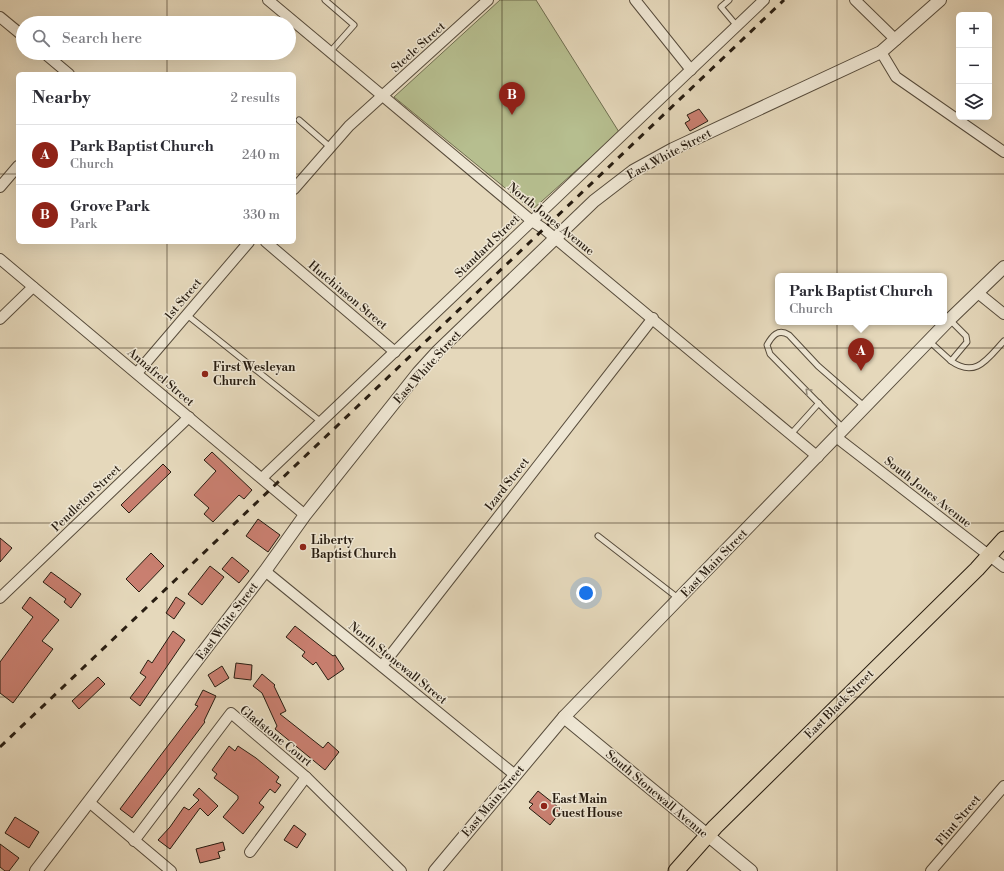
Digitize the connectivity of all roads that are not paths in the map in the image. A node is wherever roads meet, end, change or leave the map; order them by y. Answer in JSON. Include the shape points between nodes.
{"nodes":[{"id":1,"x":268,"y":0,"type":"edge"},
{"id":2,"x":325,"y":0,"type":"edge"},
{"id":3,"x":488,"y":0,"type":"edge"},
{"id":4,"x":635,"y":0,"type":"edge"},
{"id":5,"x":729,"y":0,"type":"edge"},
{"id":6,"x":764,"y":0,"type":"edge"},
{"id":7,"x":855,"y":0,"type":"edge"},
{"id":8,"x":940,"y":0,"type":"edge"},
{"id":9,"x":287,"y":16,"type":"edge"},
{"id":10,"x":0,"y":17,"type":"edge"},
{"id":11,"x":296,"y":23,"type":"edge"},
{"id":12,"x":737,"y":26,"type":"junction"},
{"id":13,"x":16,"y":30,"type":"edge"},
{"id":14,"x":896,"y":40,"type":"junction"},
{"id":15,"x":330,"y":52,"type":"junction"},
{"id":16,"x":881,"y":52,"type":"junction"},
{"id":17,"x":52,"y":60,"type":"edge"},
{"id":18,"x":691,"y":70,"type":"junction"},
{"id":19,"x":67,"y":72,"type":"edge"},
{"id":20,"x":382,"y":96,"type":"junction"},
{"id":21,"x":299,"y":120,"type":"dead end"},
{"id":22,"x":330,"y":147,"type":"junction"},
{"id":23,"x":1004,"y":152,"type":"edge"},
{"id":24,"x":16,"y":168,"type":"edge"},
{"id":25,"x":0,"y":187,"type":"edge"},
{"id":26,"x":296,"y":187,"type":"edge"},
{"id":27,"x":532,"y":221,"type":"junction"},
{"id":28,"x":555,"y":238,"type":"junction"},
{"id":29,"x":247,"y":244,"type":"edge"},
{"id":30,"x":268,"y":244,"type":"edge"},
{"id":31,"x":0,"y":259,"type":"edge"},
{"id":32,"x":1004,"y":267,"type":"edge"},
{"id":33,"x":33,"y":287,"type":"junction"},
{"id":34,"x":978,"y":293,"type":"junction"},
{"id":35,"x":1004,"y":314,"type":"edge"},
{"id":36,"x":188,"y":315,"type":"junction"},
{"id":37,"x":653,"y":318,"type":"junction"},
{"id":38,"x":0,"y":319,"type":"edge"},
{"id":39,"x":950,"y":320,"type":"junction"},
{"id":40,"x":947,"y":323,"type":"edge"},
{"id":41,"x":945,"y":325,"type":"edge"},
{"id":42,"x":929,"y":341,"type":"junction"},
{"id":43,"x":1004,"y":341,"type":"edge"},
{"id":44,"x":395,"y":352,"type":"junction"},
{"id":45,"x":951,"y":361,"type":"junction"},
{"id":46,"x":137,"y":374,"type":"junction"},
{"id":47,"x":820,"y":403,"type":"junction"},
{"id":48,"x":865,"y":407,"type":"junction"},
{"id":49,"x":189,"y":417,"type":"junction"},
{"id":50,"x":320,"y":421,"type":"junction"},
{"id":51,"x":840,"y":433,"type":"junction"},
{"id":52,"x":791,"y":434,"type":"junction"},
{"id":53,"x":818,"y":457,"type":"junction"},
{"id":54,"x":262,"y":478,"type":"junction"},
{"id":55,"x":305,"y":515,"type":"junction"},
{"id":56,"x":598,"y":536,"type":"dead end"},
{"id":57,"x":1004,"y":539,"type":"edge"},
{"id":58,"x":989,"y":555,"type":"junction"},
{"id":59,"x":1004,"y":567,"type":"edge"},
{"id":60,"x":265,"y":571,"type":"junction"},
{"id":61,"x":0,"y":598,"type":"edge"},
{"id":62,"x":679,"y":599,"type":"junction"},
{"id":63,"x":382,"y":666,"type":"junction"},
{"id":64,"x":564,"y":717,"type":"junction"},
{"id":65,"x":514,"y":775,"type":"junction"},
{"id":66,"x":306,"y":777,"type":"junction"},
{"id":67,"x":1004,"y":786,"type":"edge"},
{"id":68,"x":89,"y":802,"type":"junction"},
{"id":69,"x":707,"y":835,"type":"junction"},
{"id":70,"x":134,"y":841,"type":"junction"},
{"id":71,"x":250,"y":852,"type":"dead end"},
{"id":72,"x":36,"y":871,"type":"edge"},
{"id":73,"x":171,"y":871,"type":"edge"},
{"id":74,"x":401,"y":871,"type":"edge"},
{"id":75,"x":435,"y":871,"type":"edge"},
{"id":76,"x":676,"y":871,"type":"edge"},
{"id":77,"x":751,"y":871,"type":"edge"},
{"id":78,"x":931,"y":871,"type":"edge"}],
"edges":[{"from":1,"to":9,"type":"street","name":"North Jones Avenue"},
{"from":2,"to":15,"type":"lane","via":[[354,25]]},
{"from":3,"to":20,"type":"street","name":"Steele Street"},
{"from":4,"to":18,"type":"street"},
{"from":5,"to":12,"type":"lane","via":[[721,7]]},
{"from":6,"to":12,"type":"street","name":"Standard Street"},
{"from":7,"to":14,"type":"street"},
{"from":8,"to":14,"type":"street","name":"East White Street"},
{"from":10,"to":13,"type":"street"},
{"from":11,"to":15,"type":"street","name":"North Jones Avenue"},
{"from":12,"to":18,"type":"street","name":"Standard Street"},
{"from":14,"to":16,"type":"street","name":"East White Street"},
{"from":15,"to":20,"type":"street","name":"North Jones Avenue"},
{"from":16,"to":23,"type":"street","via":[[896,76]]},
{"from":16,"to":28,"type":"street","name":"East White Street","via":[[674,149],[633,171],[594,201]]},
{"from":17,"to":19,"type":"street"},
{"from":18,"to":27,"type":"street","name":"Standard Street"},
{"from":20,"to":22,"type":"street"},
{"from":20,"to":27,"type":"street","name":"North Jones Avenue"},
{"from":21,"to":22,"type":"lane"},
{"from":22,"to":26,"type":"street"},
{"from":24,"to":25,"type":"street"},
{"from":27,"to":28,"type":"street","name":"North Jones Avenue"},
{"from":27,"to":44,"type":"street","name":"Standard Street"},
{"from":28,"to":37,"type":"street","name":"North Jones Avenue"},
{"from":28,"to":55,"type":"street","name":"East White Street","via":[[438,351]]},
{"from":29,"to":36,"type":"street","name":"1st Street"},
{"from":30,"to":44,"type":"street","name":"Hutchinson Street"},
{"from":31,"to":33,"type":"street","name":"Annafrel Street"},
{"from":32,"to":34,"type":"street","name":"East Main Street"},
{"from":33,"to":38,"type":"street"},
{"from":33,"to":46,"type":"street","name":"Annafrel Street"},
{"from":34,"to":35,"type":"street"},
{"from":34,"to":39,"type":"street","name":"East Main Street"},
{"from":36,"to":46,"type":"street","name":"1st Street"},
{"from":36,"to":50,"type":"lane"},
{"from":37,"to":52,"type":"street","name":"North Jones Avenue"},
{"from":37,"to":63,"type":"street","name":"Izard Street"},
{"from":39,"to":40,"type":"street","name":"East Main Street"},
{"from":39,"to":45,"type":"lane","via":[[966,336],[967,342]]},
{"from":41,"to":42,"type":"street","name":"East Main Street"},
{"from":42,"to":45,"type":"lane"},
{"from":42,"to":48,"type":"street","name":"East Main Street"},
{"from":43,"to":45,"type":"lane","via":[[980,366],[960,367]]},
{"from":44,"to":50,"type":"street","name":"Standard Street"},
{"from":46,"to":49,"type":"street","name":"Annafrel Street"},
{"from":47,"to":48,"type":"lane","one_way":true,"via":[[770,354],[767,345],[773,335],[778,332],[789,335],[818,366]]},
{"from":47,"to":51,"type":"lane"},
{"from":47,"to":52,"type":"lane"},
{"from":48,"to":51,"type":"street","name":"East Main Street"},
{"from":49,"to":54,"type":"street","name":"Annafrel Street"},
{"from":49,"to":61,"type":"street","name":"Pendleton Street"},
{"from":50,"to":54,"type":"street","name":"Standard Street"},
{"from":51,"to":53,"type":"street","name":"East Main Street"},
{"from":51,"to":58,"type":"street","name":"South Jones Avenue"},
{"from":52,"to":53,"type":"street","name":"North Jones Avenue"},
{"from":53,"to":62,"type":"street","name":"East Main Street"},
{"from":54,"to":55,"type":"street","name":"Annafrel Street"},
{"from":55,"to":60,"type":"street","name":"East White Street"},
{"from":56,"to":62,"type":"lane"},
{"from":57,"to":58,"type":"main road","name":"East Black Street"},
{"from":58,"to":59,"type":"street","name":"South Jones Avenue"},
{"from":58,"to":69,"type":"main road","name":"East Black Street"},
{"from":60,"to":63,"type":"street","name":"North Stonewall Street"},
{"from":60,"to":68,"type":"street","name":"East White Street"},
{"from":62,"to":64,"type":"street","name":"East Main Street"},
{"from":63,"to":65,"type":"street","name":"North Stonewall Street"},
{"from":64,"to":65,"type":"street","name":"East Main Street"},
{"from":64,"to":69,"type":"street","name":"South Stonewall Avenue"},
{"from":65,"to":75,"type":"street","name":"East Main Street"},
{"from":66,"to":70,"type":"street","name":"Gladstone Court","via":[[231,713]]},
{"from":66,"to":71,"type":"street"},
{"from":66,"to":74,"type":"street","name":"Gladstone Court"},
{"from":67,"to":78,"type":"street","name":"Flint Street"},
{"from":68,"to":70,"type":"street"},
{"from":68,"to":72,"type":"street","name":"East White Street"},
{"from":69,"to":76,"type":"main road","name":"East Black Street"},
{"from":69,"to":77,"type":"street","name":"South Stonewall Avenue"},
{"from":70,"to":73,"type":"street"}]}
